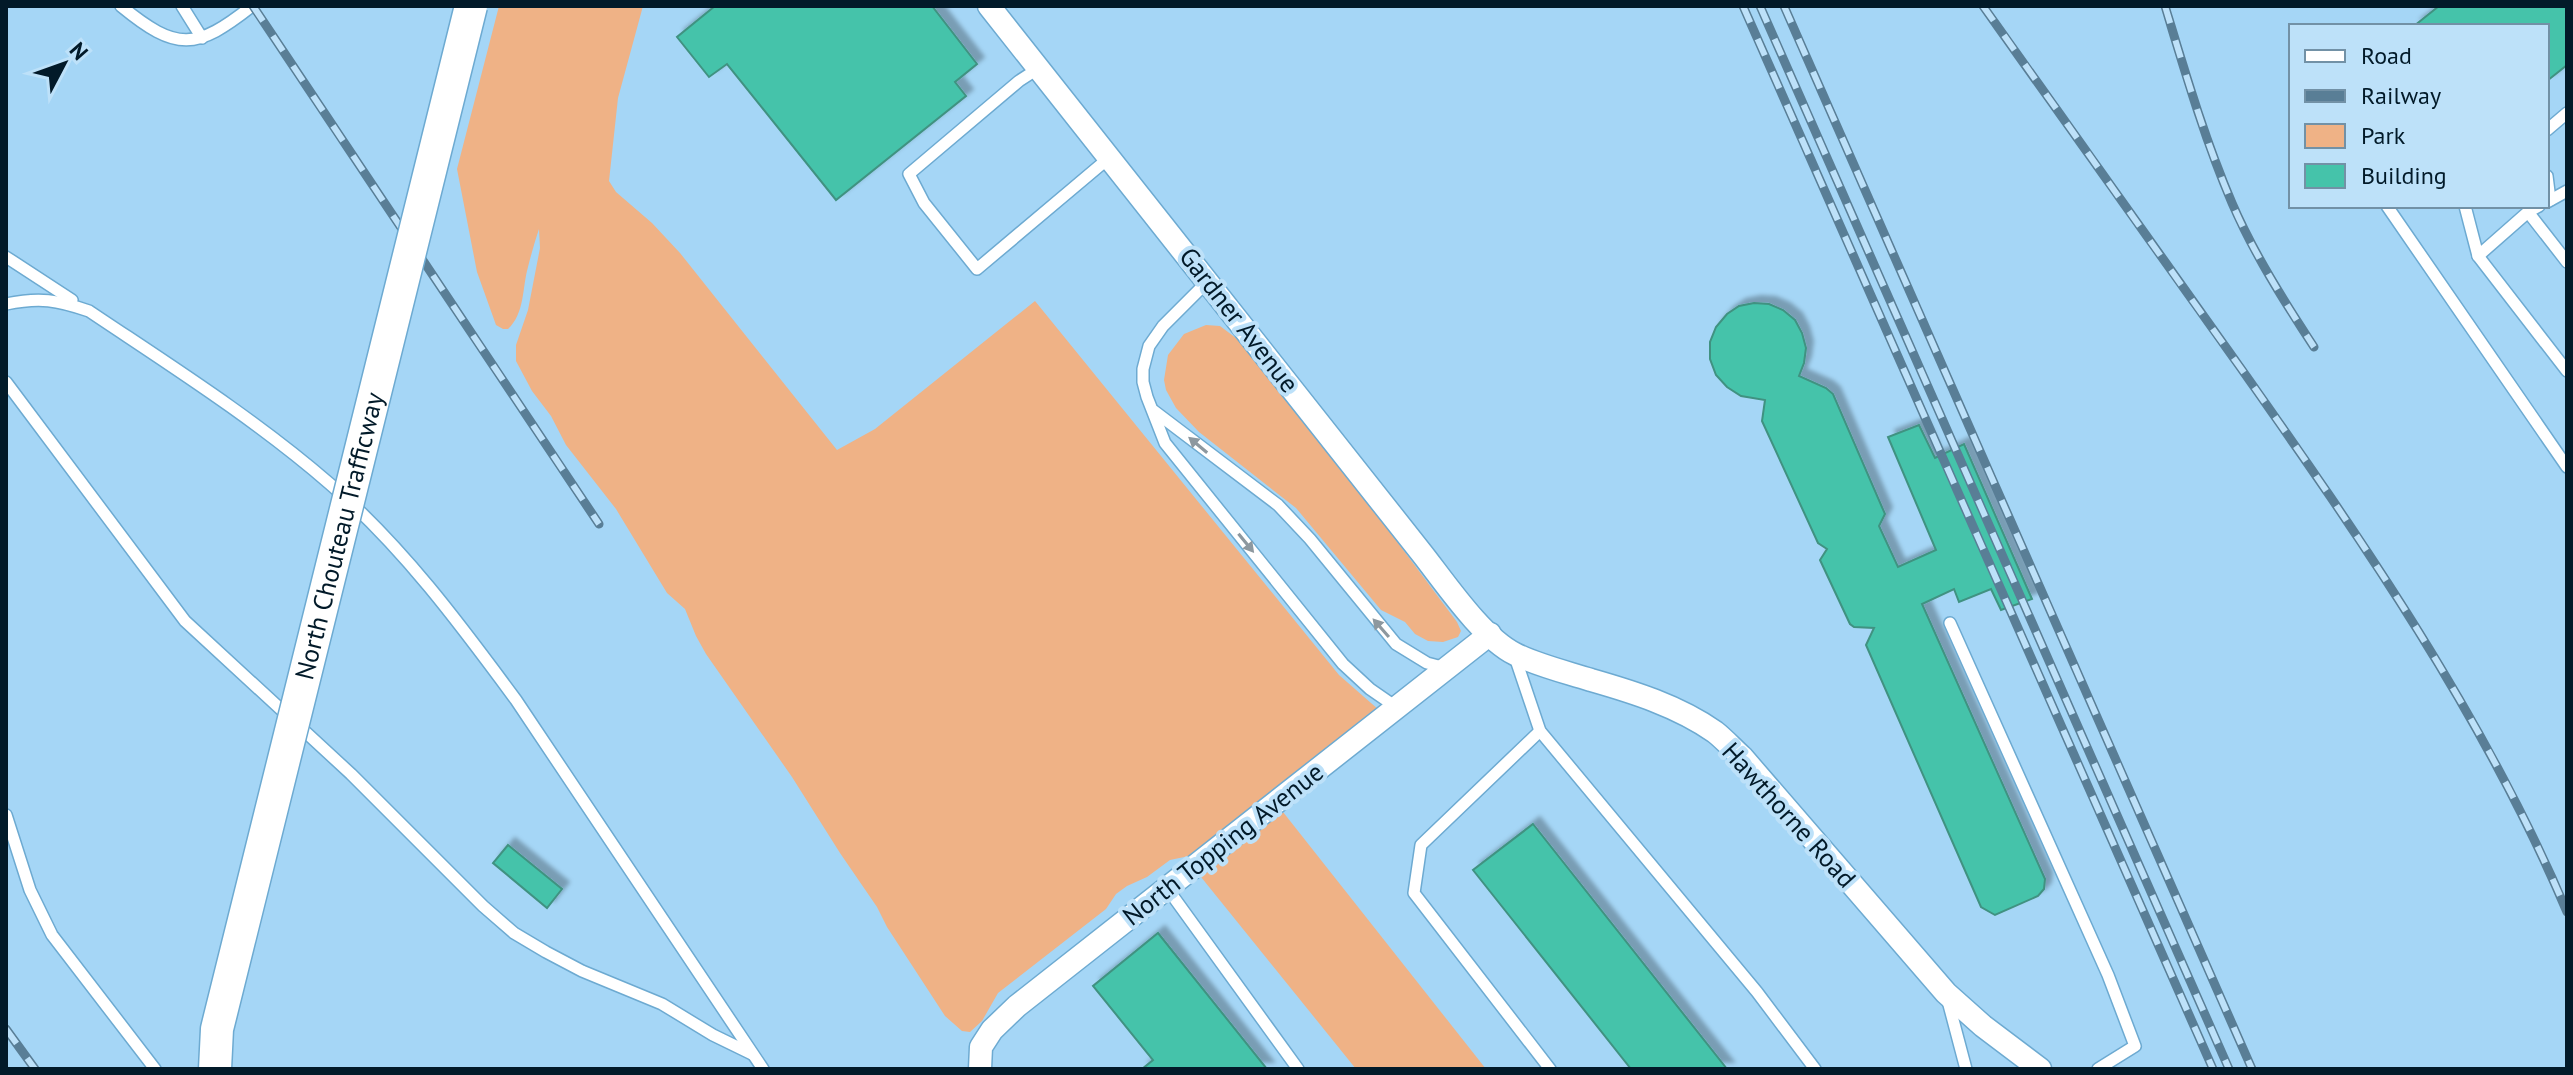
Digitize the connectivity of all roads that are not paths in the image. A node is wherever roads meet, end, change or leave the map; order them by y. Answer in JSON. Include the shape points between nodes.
{"nodes":[{"id":1,"x":121,"y":6,"type":"edge"},
{"id":2,"x":182,"y":6,"type":"edge"},
{"id":3,"x":252,"y":6,"type":"edge"},
{"id":4,"x":471,"y":6,"type":"edge"},
{"id":5,"x":989,"y":6,"type":"edge"},
{"id":6,"x":202,"y":38,"type":"junction"},
{"id":7,"x":1039,"y":68,"type":"junction"},
{"id":8,"x":2567,"y":113,"type":"edge"},
{"id":9,"x":2549,"y":128,"type":"edge"},
{"id":10,"x":1110,"y":157,"type":"junction"},
{"id":11,"x":2567,"y":191,"type":"edge"},
{"id":12,"x":2549,"y":201,"type":"edge"},
{"id":13,"x":2388,"y":208,"type":"edge"},
{"id":14,"x":2466,"y":208,"type":"edge"},
{"id":15,"x":2537,"y":208,"type":"edge"},
{"id":16,"x":2542,"y":208,"type":"edge"},
{"id":17,"x":2478,"y":256,"type":"junction"},
{"id":18,"x":6,"y":257,"type":"edge"},
{"id":19,"x":2567,"y":262,"type":"edge"},
{"id":20,"x":1208,"y":281,"type":"junction"},
{"id":21,"x":6,"y":304,"type":"edge"},
{"id":22,"x":89,"y":311,"type":"junction"},
{"id":23,"x":2567,"y":371,"type":"edge"},
{"id":24,"x":6,"y":382,"type":"edge"},
{"id":25,"x":1153,"y":411,"type":"junction"},
{"id":26,"x":2567,"y":467,"type":"edge"},
{"id":27,"x":1950,"y":623,"type":"dead end"},
{"id":28,"x":1490,"y":634,"type":"junction"},
{"id":29,"x":1513,"y":654,"type":"junction"},
{"id":30,"x":1446,"y":668,"type":"junction"},
{"id":31,"x":1396,"y":707,"type":"junction"},
{"id":32,"x":1540,"y":731,"type":"junction"},
{"id":33,"x":6,"y":815,"type":"edge"},
{"id":34,"x":1167,"y":888,"type":"junction"},
{"id":35,"x":1946,"y":993,"type":"junction"},
{"id":36,"x":753,"y":1055,"type":"junction"},
{"id":37,"x":155,"y":1069,"type":"edge"},
{"id":38,"x":215,"y":1069,"type":"edge"},
{"id":39,"x":763,"y":1069,"type":"edge"},
{"id":40,"x":980,"y":1069,"type":"edge"},
{"id":41,"x":1298,"y":1069,"type":"edge"},
{"id":42,"x":1550,"y":1069,"type":"edge"},
{"id":43,"x":1815,"y":1069,"type":"edge"},
{"id":44,"x":1966,"y":1069,"type":"edge"},
{"id":45,"x":2040,"y":1069,"type":"edge"},
{"id":46,"x":2098,"y":1069,"type":"edge"}],
"edges":[{"from":1,"to":6,"type":"lane","via":[[179,40]]},
{"from":2,"to":6,"type":"lane"},
{"from":3,"to":6,"type":"lane"},
{"from":4,"to":38,"type":"main road","name":"North Chouteau Trafficway","bridge":true,"via":[[217,1029]]},
{"from":5,"to":7,"type":"street","name":"Gardner Avenue"},
{"from":7,"to":10,"type":"street","name":"Gardner Avenue"},
{"from":7,"to":10,"type":"lane","via":[[909,174],[924,203],[977,269]]},
{"from":8,"to":9,"type":"lane"},
{"from":10,"to":20,"type":"street","name":"Gardner Avenue"},
{"from":11,"to":12,"type":"lane"},
{"from":13,"to":26,"type":"lane"},
{"from":14,"to":17,"type":"lane"},
{"from":15,"to":17,"type":"lane"},
{"from":16,"to":19,"type":"lane"},
{"from":17,"to":23,"type":"lane"},
{"from":18,"to":22,"type":"lane"},
{"from":20,"to":25,"type":"lane","via":[[1149,346],[1143,382]]},
{"from":20,"to":28,"type":"street","name":"Gardner Avenue"},
{"from":21,"to":22,"type":"lane","via":[[42,298]]},
{"from":22,"to":36,"type":"lane","via":[[286,449],[332,486],[418,574],[544,740]]},
{"from":24,"to":36,"type":"lane","via":[[185,621],[351,774],[483,906],[546,952],[662,1004]]},
{"from":30,"to":25,"type":"lane","one_way":true,"via":[[1396,644],[1278,505]]},
{"from":25,"to":31,"type":"lane","one_way":true,"via":[[1165,443],[1343,664]]},
{"from":27,"to":46,"type":"lane","via":[[2135,1046]]},
{"from":28,"to":29,"type":"street","name":"Hawthorne Road"},
{"from":28,"to":30,"type":"street","name":"North Topping Avenue"},
{"from":29,"to":32,"type":"lane"},
{"from":29,"to":35,"type":"street","name":"Hawthorne Road","via":[[1629,691],[1715,732]]},
{"from":30,"to":31,"type":"street","name":"North Topping Avenue"},
{"from":31,"to":34,"type":"street","name":"North Topping Avenue"},
{"from":32,"to":42,"type":"lane","via":[[1421,845],[1414,893]]},
{"from":32,"to":43,"type":"lane"},
{"from":33,"to":37,"type":"lane","via":[[30,890],[52,935]]},
{"from":34,"to":40,"type":"street","name":"North Topping Avenue","via":[[1000,1022],[981,1047]]},
{"from":34,"to":41,"type":"lane"},
{"from":35,"to":44,"type":"lane"},
{"from":35,"to":45,"type":"street","name":"Hawthorne Road"},
{"from":36,"to":39,"type":"lane"}]}
